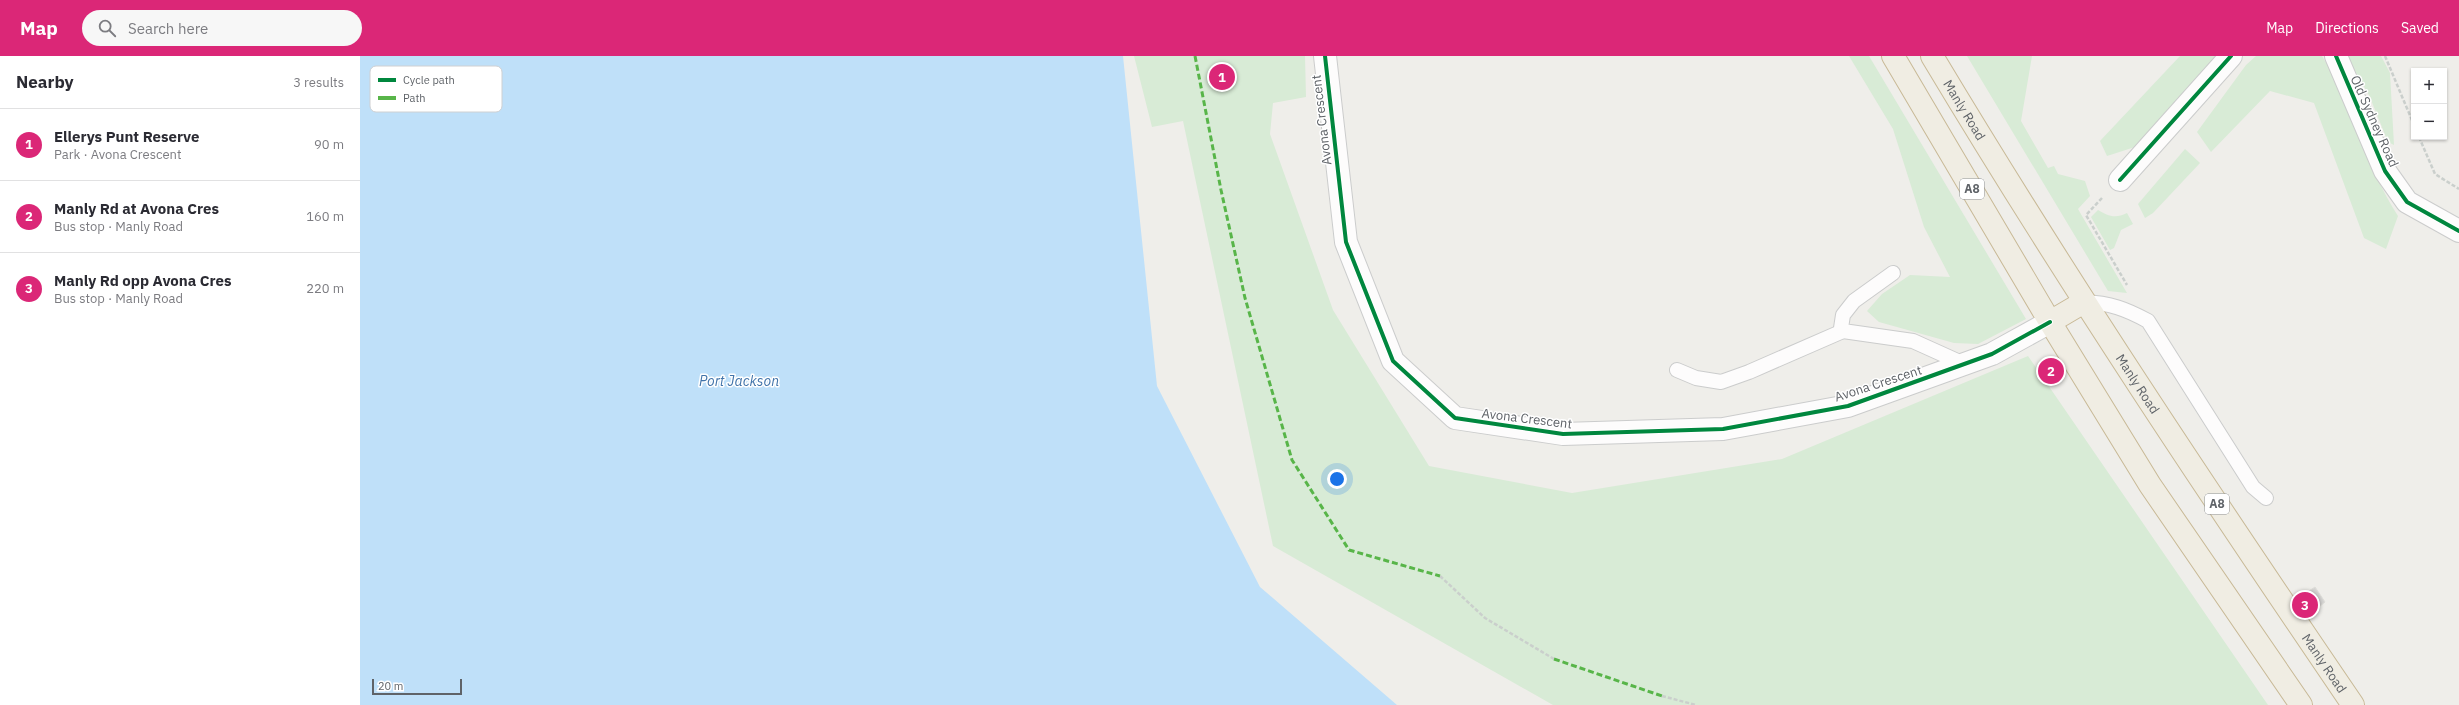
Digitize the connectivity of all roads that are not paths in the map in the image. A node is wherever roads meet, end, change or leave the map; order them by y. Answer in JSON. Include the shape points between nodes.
{"nodes":[{"id":1,"x":1325,"y":56,"type":"edge"},
{"id":2,"x":1892,"y":56,"type":"edge"},
{"id":3,"x":1932,"y":56,"type":"edge"},
{"id":4,"x":2231,"y":56,"type":"edge"},
{"id":5,"x":2336,"y":56,"type":"edge"},
{"id":6,"x":2120,"y":180,"type":"road end"},
{"id":7,"x":2459,"y":231,"type":"edge"},
{"id":8,"x":1893,"y":273,"type":"dead end"},
{"id":9,"x":2084,"y":302,"type":"junction"},
{"id":10,"x":2050,"y":322,"type":"junction"},
{"id":11,"x":1844,"y":331,"type":"junction"},
{"id":12,"x":1964,"y":364,"type":"junction"},
{"id":13,"x":1678,"y":370,"type":"dead end"},
{"id":14,"x":2266,"y":498,"type":"dead end"},
{"id":15,"x":2301,"y":705,"type":"edge"},
{"id":16,"x":2354,"y":705,"type":"edge"}],
"edges":[{"from":1,"to":12,"type":"street","name":"Avona Crescent","via":[[1346,242],[1393,362],[1455,418],[1563,434],[1723,428],[1848,406]]},
{"from":2,"to":10,"type":"highway","number":"A8"},
{"from":3,"to":9,"type":"highway","name":"Manly Road","number":"A8"},
{"from":4,"to":6,"type":"street"},
{"from":5,"to":7,"type":"street","name":"Old Sydney Road","via":[[2385,171],[2407,202]]},
{"from":8,"to":11,"type":"lane","via":[[1854,301],[1843,315]]},
{"from":9,"to":10,"type":"highway","name":"Avona Crescent"},
{"from":9,"to":14,"type":"lane","via":[[2106,302],[2148,321],[2253,486]]},
{"from":9,"to":16,"type":"highway","name":"Manly Road","number":"A8","via":[[2175,442]]},
{"from":10,"to":12,"type":"street","name":"Avona Crescent","via":[[1992,354]]},
{"from":10,"to":15,"type":"highway","number":"A8","via":[[2150,485]]},
{"from":11,"to":12,"type":"lane","via":[[1913,341]]},
{"from":11,"to":13,"type":"lane","via":[[1721,382],[1696,378]]}]}
